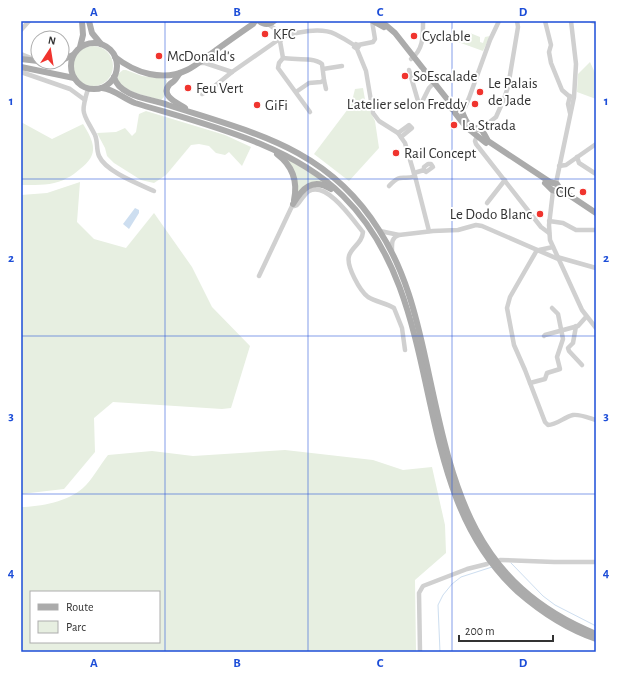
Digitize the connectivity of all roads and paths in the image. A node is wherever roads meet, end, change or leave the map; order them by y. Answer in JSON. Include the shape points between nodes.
{"nodes":[{"id":1,"x":29,"y":21,"type":"edge"},
{"id":2,"x":82,"y":21,"type":"edge"},
{"id":3,"x":89,"y":21,"type":"edge"},
{"id":4,"x":423,"y":21,"type":"edge"},
{"id":5,"x":499,"y":21,"type":"edge"},
{"id":6,"x":517,"y":21,"type":"edge"},
{"id":7,"x":545,"y":21,"type":"edge"},
{"id":8,"x":571,"y":21,"type":"edge"},
{"id":9,"x":592,"y":21,"type":"edge"},
{"id":10,"x":260,"y":22,"type":"edge"},
{"id":11,"x":272,"y":22,"type":"edge"},
{"id":12,"x":596,"y":22,"type":"edge"},
{"id":13,"x":254,"y":23,"type":"edge"},
{"id":14,"x":377,"y":24,"type":"edge"},
{"id":15,"x":21,"y":30,"type":"edge"},
{"id":16,"x":280,"y":39,"type":"junction"},
{"id":17,"x":101,"y":44,"type":"junction"},
{"id":18,"x":356,"y":46,"type":"junction"},
{"id":19,"x":80,"y":47,"type":"junction"},
{"id":20,"x":73,"y":54,"type":"junction"},
{"id":21,"x":70,"y":56,"type":"edge"},
{"id":22,"x":115,"y":57,"type":"junction"},
{"id":23,"x":283,"y":58,"type":"junction"},
{"id":24,"x":412,"y":58,"type":"junction"},
{"id":25,"x":198,"y":63,"type":"junction"},
{"id":26,"x":342,"y":66,"type":"dead end"},
{"id":27,"x":21,"y":67,"type":"edge"},
{"id":28,"x":131,"y":68,"type":"junction"},
{"id":29,"x":323,"y":69,"type":"junction"},
{"id":30,"x":409,"y":70,"type":"dead end"},
{"id":31,"x":21,"y":72,"type":"edge"},
{"id":32,"x":181,"y":72,"type":"junction"},
{"id":33,"x":232,"y":72,"type":"junction"},
{"id":34,"x":115,"y":74,"type":"junction"},
{"id":35,"x":74,"y":78,"type":"junction"},
{"id":36,"x":324,"y":80,"type":"junction"},
{"id":37,"x":433,"y":84,"type":"junction"},
{"id":38,"x":575,"y":87,"type":"junction"},
{"id":39,"x":102,"y":88,"type":"junction"},
{"id":40,"x":88,"y":89,"type":"junction"},
{"id":41,"x":326,"y":89,"type":"dead end"},
{"id":42,"x":296,"y":92,"type":"junction"},
{"id":43,"x":202,"y":94,"type":"dead end"},
{"id":44,"x":570,"y":97,"type":"junction"},
{"id":45,"x":85,"y":100,"type":"junction"},
{"id":46,"x":458,"y":110,"type":"junction"},
{"id":47,"x":310,"y":112,"type":"dead end"},
{"id":48,"x":570,"y":113,"type":"junction"},
{"id":49,"x":197,"y":114,"type":"junction"},
{"id":50,"x":480,"y":134,"type":"junction"},
{"id":51,"x":261,"y":144,"type":"junction"},
{"id":52,"x":596,"y":144,"type":"edge"},
{"id":53,"x":577,"y":157,"type":"junction"},
{"id":54,"x":559,"y":166,"type":"junction"},
{"id":55,"x":424,"y":170,"type":"dead end"},
{"id":56,"x":415,"y":174,"type":"junction"},
{"id":57,"x":596,"y":174,"type":"edge"},
{"id":58,"x":505,"y":180,"type":"junction"},
{"id":59,"x":389,"y":186,"type":"dead end"},
{"id":60,"x":554,"y":187,"type":"junction"},
{"id":61,"x":154,"y":191,"type":"dead end"},
{"id":62,"x":487,"y":203,"type":"dead end"},
{"id":63,"x":293,"y":204,"type":"junction"},
{"id":64,"x":596,"y":214,"type":"edge"},
{"id":65,"x":365,"y":221,"type":"junction"},
{"id":66,"x":549,"y":221,"type":"junction"},
{"id":67,"x":596,"y":230,"type":"edge"},
{"id":68,"x":380,"y":231,"type":"junction"},
{"id":69,"x":428,"y":231,"type":"junction"},
{"id":70,"x":549,"y":233,"type":"junction"},
{"id":71,"x":399,"y":235,"type":"junction"},
{"id":72,"x":550,"y":240,"type":"junction"},
{"id":73,"x":553,"y":247,"type":"junction"},
{"id":74,"x":546,"y":248,"type":"junction"},
{"id":75,"x":537,"y":250,"type":"junction"},
{"id":76,"x":392,"y":251,"type":"junction"},
{"id":77,"x":547,"y":254,"type":"junction"},
{"id":78,"x":560,"y":259,"type":"junction"},
{"id":79,"x":596,"y":268,"type":"edge"},
{"id":80,"x":259,"y":276,"type":"dead end"},
{"id":81,"x":552,"y":308,"type":"dead end"},
{"id":82,"x":586,"y":317,"type":"junction"},
{"id":83,"x":576,"y":326,"type":"junction"},
{"id":84,"x":596,"y":328,"type":"edge"},
{"id":85,"x":561,"y":330,"type":"junction"},
{"id":86,"x":544,"y":336,"type":"dead end"},
{"id":87,"x":405,"y":350,"type":"dead end"},
{"id":88,"x":582,"y":365,"type":"dead end"},
{"id":89,"x":530,"y":383,"type":"junction"},
{"id":90,"x":596,"y":420,"type":"edge"},
{"id":91,"x":500,"y":560,"type":"dead end"},
{"id":92,"x":596,"y":562,"type":"edge"},
{"id":93,"x":487,"y":564,"type":"dead end"},
{"id":94,"x":596,"y":634,"type":"edge"},
{"id":95,"x":596,"y":639,"type":"edge"},
{"id":96,"x":420,"y":652,"type":"edge"}],
"edges":[{"from":1,"to":15,"type":"street"},
{"from":2,"to":19,"type":"main road","via":[[83,36]]},
{"from":3,"to":17,"type":"main road","via":[[92,33]]},
{"from":4,"to":24,"type":"street","via":[[422,43]]},
{"from":5,"to":46,"type":"street","via":[[469,98]]},
{"from":6,"to":50,"type":"street","via":[[507,91],[496,117]]},
{"from":7,"to":44,"type":"street","via":[[551,44],[551,62],[562,90]]},
{"from":8,"to":38,"type":"street","via":[[576,64]]},
{"from":9,"to":12,"type":"street"},
{"from":10,"to":11,"type":"main road"},
{"from":10,"to":13,"type":"main road"},
{"from":11,"to":16,"type":"street"},
{"from":13,"to":25,"type":"main road"},
{"from":14,"to":18,"type":"street","via":[[373,42]]},
{"from":14,"to":24,"type":"main road"},
{"from":14,"to":24,"type":"main road","via":[[391,29]]},
{"from":16,"to":18,"type":"street","via":[[318,30],[334,34]]},
{"from":16,"to":23,"type":"street"},
{"from":16,"to":33,"type":"street"},
{"from":17,"to":19,"type":"main road"},
{"from":17,"to":22,"type":"main road"},
{"from":18,"to":56,"type":"street","via":[[366,71],[373,113],[379,121],[400,135]]},
{"from":19,"to":20,"type":"main road"},
{"from":20,"to":21,"type":"main road"},
{"from":20,"to":35,"type":"main road","via":[[70,66]]},
{"from":22,"to":28,"type":"main road"},
{"from":22,"to":34,"type":"main road"},
{"from":23,"to":29,"type":"street","via":[[318,61]]},
{"from":23,"to":42,"type":"street","via":[[278,68]]},
{"from":24,"to":37,"type":"main road"},
{"from":25,"to":32,"type":"main road"},
{"from":25,"to":33,"type":"street"},
{"from":26,"to":29,"type":"street"},
{"from":27,"to":35,"type":"main road"},
{"from":28,"to":32,"type":"main road","via":[[153,75]]},
{"from":28,"to":34,"type":"main road","via":[[122,68]]},
{"from":29,"to":36,"type":"street"},
{"from":30,"to":37,"type":"street","via":[[420,103]]},
{"from":31,"to":45,"type":"street","via":[[70,89]]},
{"from":32,"to":49,"type":"main road","via":[[168,88],[169,97]]},
{"from":33,"to":43,"type":"street"},
{"from":34,"to":39,"type":"main road","via":[[109,84]]},
{"from":34,"to":49,"type":"main road","via":[[116,84],[131,94]]},
{"from":35,"to":40,"type":"main road"},
{"from":36,"to":41,"type":"street"},
{"from":36,"to":42,"type":"street","via":[[309,84]]},
{"from":37,"to":46,"type":"main road"},
{"from":38,"to":44,"type":"street"},
{"from":38,"to":48,"type":"street"},
{"from":39,"to":40,"type":"main road"},
{"from":39,"to":51,"type":"main road","via":[[112,90],[135,103]]},
{"from":40,"to":45,"type":"street"},
{"from":42,"to":47,"type":"street"},
{"from":44,"to":48,"type":"street"},
{"from":45,"to":61,"type":"street","via":[[83,115],[95,136],[99,156],[113,171]]},
{"from":46,"to":50,"type":"main road","via":[[468,124]]},
{"from":48,"to":54,"type":"street"},
{"from":49,"to":68,"type":"main road","via":[[289,147],[312,161],[355,197]]},
{"from":50,"to":58,"type":"street","via":[[474,141]]},
{"from":50,"to":60,"type":"main road"},
{"from":51,"to":63,"type":"main road","via":[[282,158],[291,169],[296,182]]},
{"from":51,"to":65,"type":"main road","via":[[289,157],[321,177],[342,195]]},
{"from":52,"to":53,"type":"street"},
{"from":53,"to":54,"type":"street","via":[[566,165]]},
{"from":53,"to":57,"type":"street","via":[[579,163]]},
{"from":54,"to":60,"type":"street"},
{"from":55,"to":56,"type":"street"},
{"from":56,"to":59,"type":"street","via":[[412,177],[400,177]]},
{"from":56,"to":69,"type":"street"},
{"from":58,"to":62,"type":"street"},
{"from":58,"to":70,"type":"street","via":[[541,227]]},
{"from":60,"to":64,"type":"main road"},
{"from":60,"to":66,"type":"street"},
{"from":63,"to":65,"type":"main road","via":[[305,188],[315,184],[322,185],[331,189]]},
{"from":63,"to":80,"type":"street"},
{"from":63,"to":87,"type":"street","via":[[297,205],[305,194],[316,189],[330,195],[350,215],[362,232],[360,241],[348,257],[351,272],[367,296],[394,308],[402,328]]},
{"from":65,"to":95,"type":"main road","via":[[390,261],[404,298],[416,338],[444,463],[461,511],[472,533],[493,564],[529,601],[554,620]]},
{"from":66,"to":67,"type":"street","via":[[563,223],[576,230]]},
{"from":66,"to":70,"type":"street"},
{"from":68,"to":71,"type":"street"},
{"from":68,"to":76,"type":"main road"},
{"from":69,"to":71,"type":"street"},
{"from":69,"to":75,"type":"street","via":[[482,226]]},
{"from":70,"to":72,"type":"street"},
{"from":71,"to":76,"type":"street","via":[[392,241]]},
{"from":72,"to":73,"type":"street"},
{"from":72,"to":74,"type":"street"},
{"from":73,"to":74,"type":"street"},
{"from":73,"to":77,"type":"street"},
{"from":73,"to":78,"type":"street"},
{"from":74,"to":75,"type":"street"},
{"from":75,"to":77,"type":"street"},
{"from":75,"to":89,"type":"street","via":[[510,297],[507,308],[514,345]]},
{"from":76,"to":94,"type":"main road","via":[[414,312],[451,471],[463,505],[474,526],[488,550],[521,588],[557,615]]},
{"from":77,"to":78,"type":"street"},
{"from":78,"to":79,"type":"street"},
{"from":78,"to":82,"type":"street"},
{"from":81,"to":85,"type":"street","via":[[558,314]]},
{"from":82,"to":83,"type":"street"},
{"from":82,"to":84,"type":"street"},
{"from":83,"to":85,"type":"street"},
{"from":83,"to":88,"type":"street","via":[[573,343],[568,351]]},
{"from":85,"to":86,"type":"street","via":[[549,332]]},
{"from":85,"to":89,"type":"street","via":[[563,338],[557,357],[560,369],[547,373],[545,379]]},
{"from":89,"to":90,"type":"street","via":[[548,425],[572,415]]},
{"from":91,"to":92,"type":"street"},
{"from":93,"to":96,"type":"street","via":[[467,569],[420,589]]}]}
